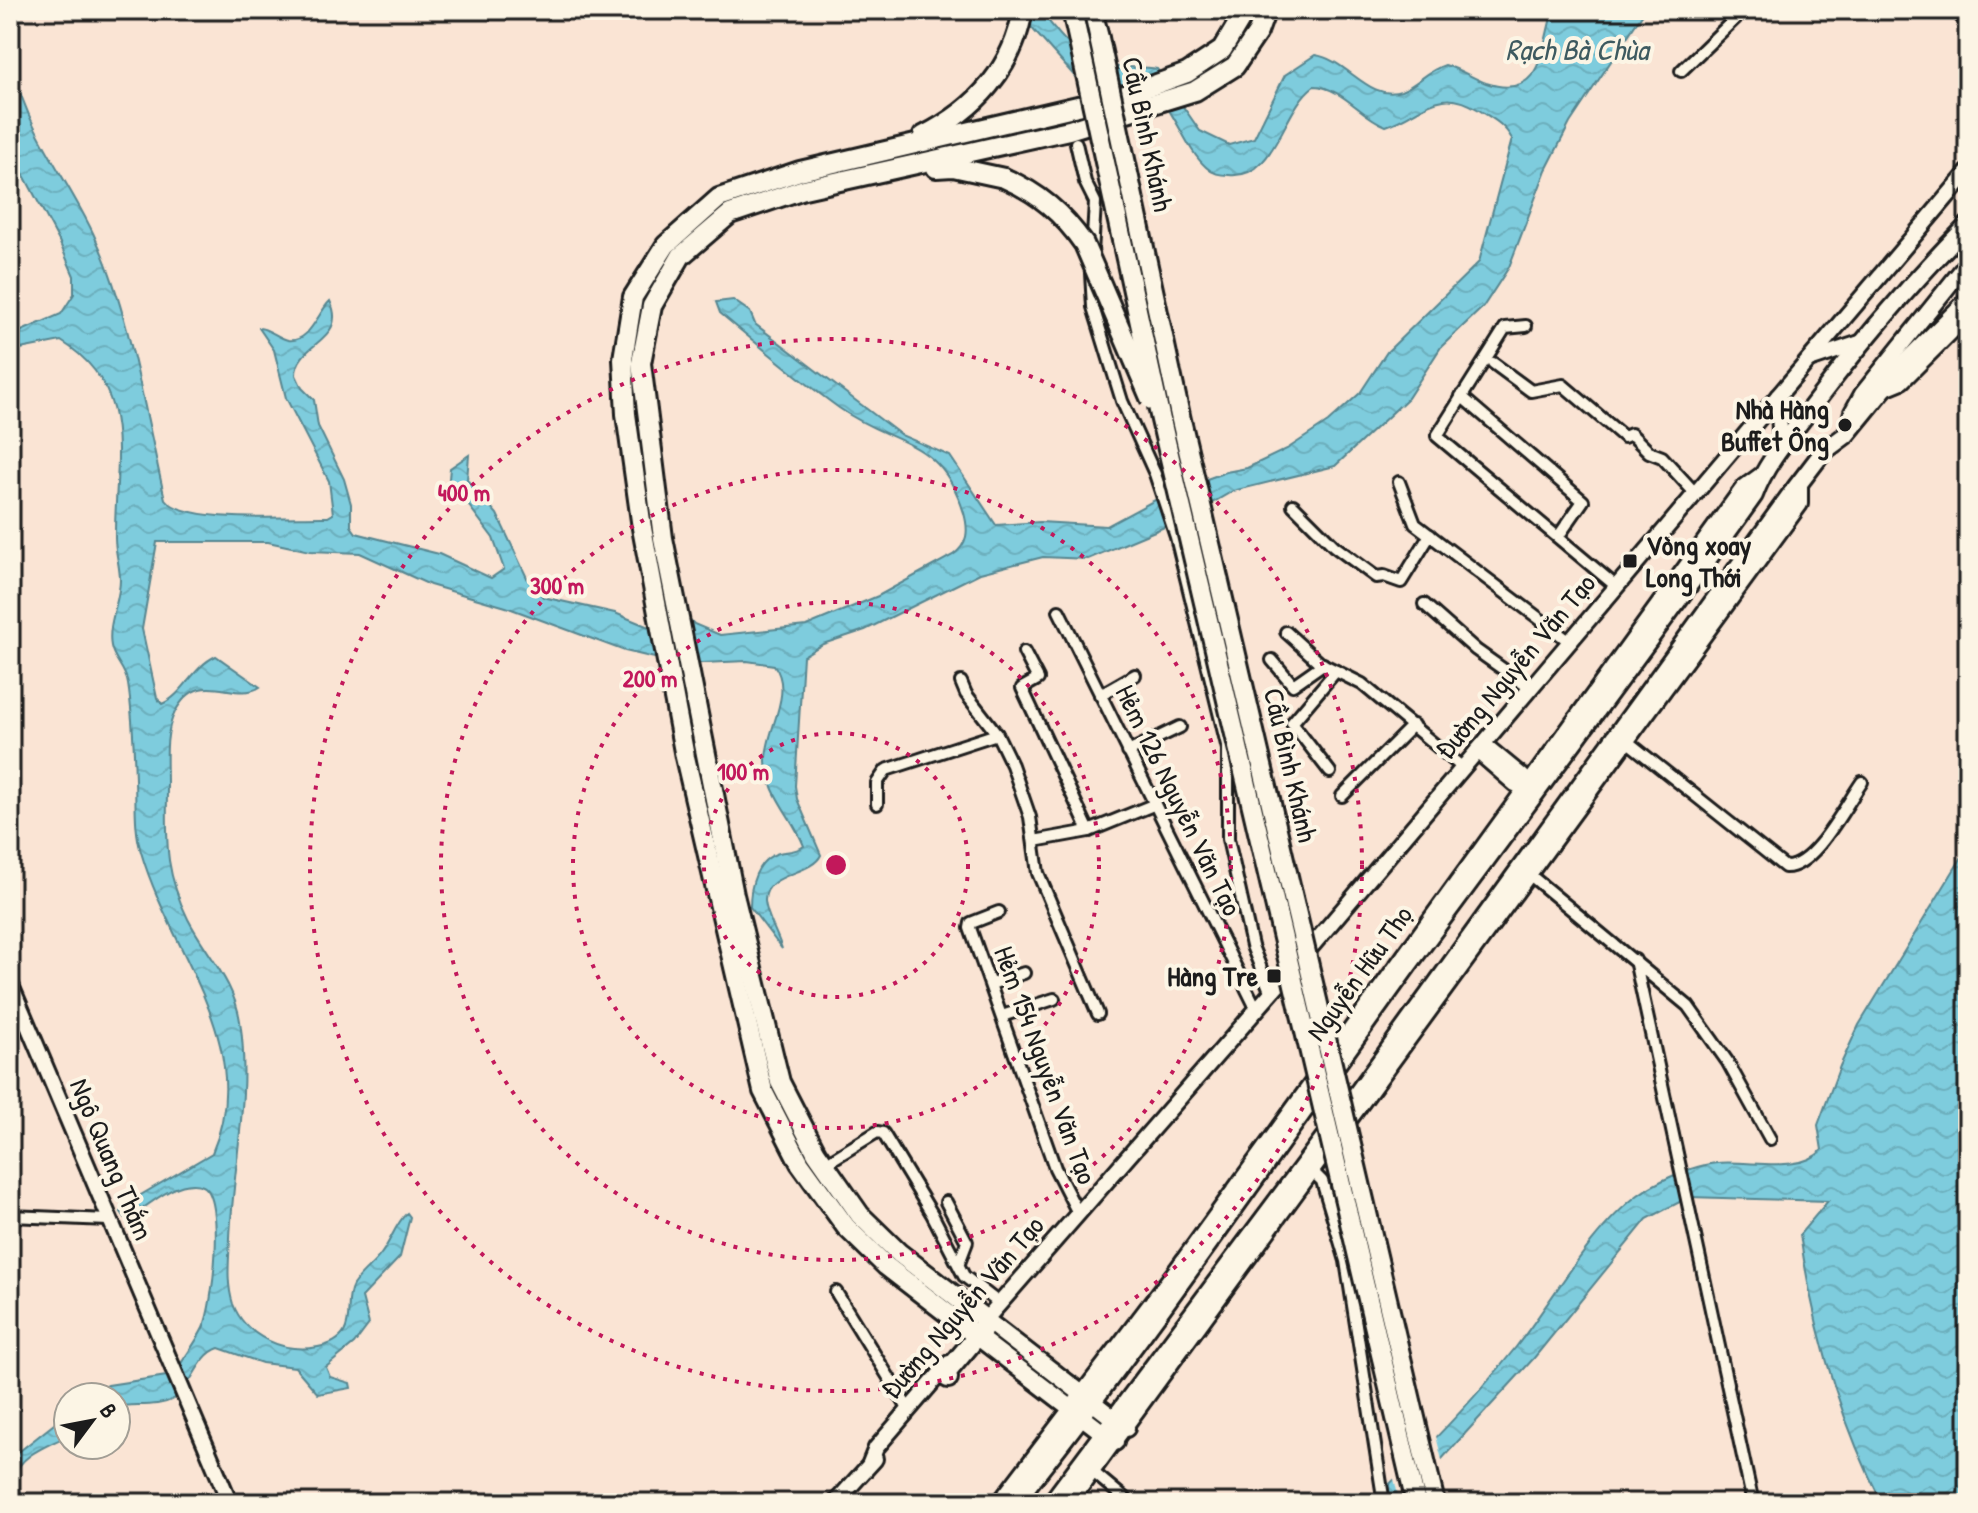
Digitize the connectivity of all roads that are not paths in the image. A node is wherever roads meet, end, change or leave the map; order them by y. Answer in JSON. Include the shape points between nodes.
{"nodes":[{"id":1,"x":1023,"y":10,"type":"edge"},
{"id":2,"x":1072,"y":10,"type":"edge"},
{"id":3,"x":1095,"y":10,"type":"edge"},
{"id":4,"x":1246,"y":10,"type":"edge"},
{"id":5,"x":1266,"y":10,"type":"edge"},
{"id":6,"x":1744,"y":10,"type":"edge"},
{"id":7,"x":1957,"y":10,"type":"edge"},
{"id":8,"x":1968,"y":21,"type":"edge"},
{"id":9,"x":1681,"y":71,"type":"dead end"},
{"id":10,"x":1076,"y":143,"type":"dead end"},
{"id":11,"x":867,"y":156,"type":"junction"},
{"id":12,"x":889,"y":170,"type":"junction"},
{"id":13,"x":1968,"y":172,"type":"edge"},
{"id":14,"x":1968,"y":225,"type":"edge"},
{"id":15,"x":1968,"y":262,"type":"edge"},
{"id":16,"x":1968,"y":300,"type":"edge"},
{"id":17,"x":1968,"y":315,"type":"edge"},
{"id":18,"x":1526,"y":326,"type":"dead end"},
{"id":19,"x":1860,"y":343,"type":"junction"},
{"id":20,"x":1809,"y":360,"type":"junction"},
{"id":21,"x":1493,"y":363,"type":"dead end"},
{"id":22,"x":1884,"y":388,"type":"junction"},
{"id":23,"x":1461,"y":396,"type":"junction"},
{"id":24,"x":1778,"y":396,"type":"junction"},
{"id":25,"x":1764,"y":412,"type":"junction"},
{"id":26,"x":1161,"y":420,"type":"junction"},
{"id":27,"x":1846,"y":435,"type":"junction"},
{"id":28,"x":1781,"y":447,"type":"junction"},
{"id":29,"x":1399,"y":482,"type":"dead end"},
{"id":30,"x":1800,"y":482,"type":"junction"},
{"id":31,"x":1695,"y":493,"type":"junction"},
{"id":32,"x":1293,"y":505,"type":"dead end"},
{"id":33,"x":1430,"y":535,"type":"junction"},
{"id":34,"x":1558,"y":537,"type":"junction"},
{"id":35,"x":655,"y":540,"type":"junction"},
{"id":36,"x":1617,"y":587,"type":"junction"},
{"id":37,"x":1424,"y":604,"type":"dead end"},
{"id":38,"x":1059,"y":611,"type":"dead end"},
{"id":39,"x":1286,"y":632,"type":"dead end"},
{"id":40,"x":1570,"y":642,"type":"junction"},
{"id":41,"x":1024,"y":652,"type":"dead end"},
{"id":42,"x":1272,"y":660,"type":"dead end"},
{"id":43,"x":1323,"y":664,"type":"junction"},
{"id":44,"x":1336,"y":671,"type":"junction"},
{"id":45,"x":1135,"y":675,"type":"dead end"},
{"id":46,"x":961,"y":682,"type":"dead end"},
{"id":47,"x":1531,"y":689,"type":"junction"},
{"id":48,"x":1100,"y":695,"type":"junction"},
{"id":49,"x":1413,"y":725,"type":"junction"},
{"id":50,"x":1180,"y":727,"type":"dead end"},
{"id":51,"x":997,"y":734,"type":"junction"},
{"id":52,"x":1628,"y":742,"type":"junction"},
{"id":53,"x":1480,"y":748,"type":"junction"},
{"id":54,"x":1128,"y":752,"type":"junction"},
{"id":55,"x":1463,"y":768,"type":"junction"},
{"id":56,"x":1330,"y":772,"type":"dead end"},
{"id":57,"x":1862,"y":782,"type":"dead end"},
{"id":58,"x":1532,"y":791,"type":"junction"},
{"id":59,"x":1342,"y":796,"type":"dead end"},
{"id":60,"x":877,"y":804,"type":"dead end"},
{"id":61,"x":1153,"y":805,"type":"junction"},
{"id":62,"x":1564,"y":816,"type":"junction"},
{"id":63,"x":1089,"y":831,"type":"junction"},
{"id":64,"x":1034,"y":841,"type":"junction"},
{"id":65,"x":1530,"y":875,"type":"junction"},
{"id":66,"x":999,"y":912,"type":"dead end"},
{"id":67,"x":1635,"y":960,"type":"junction"},
{"id":68,"x":1024,"y":973,"type":"dead end"},
{"id":69,"x":10,"y":983,"type":"edge"},
{"id":70,"x":991,"y":984,"type":"junction"},
{"id":71,"x":1270,"y":991,"type":"junction"},
{"id":72,"x":1054,"y":999,"type":"dead end"},
{"id":73,"x":1257,"y":1010,"type":"junction"},
{"id":74,"x":1098,"y":1014,"type":"dead end"},
{"id":75,"x":1002,"y":1016,"type":"junction"},
{"id":76,"x":1770,"y":1139,"type":"dead end"},
{"id":77,"x":833,"y":1159,"type":"dead end"},
{"id":78,"x":1313,"y":1172,"type":"junction"},
{"id":79,"x":1101,"y":1192,"type":"junction"},
{"id":80,"x":946,"y":1202,"type":"dead end"},
{"id":81,"x":1078,"y":1213,"type":"junction"},
{"id":82,"x":10,"y":1216,"type":"edge"},
{"id":83,"x":109,"y":1220,"type":"junction"},
{"id":84,"x":959,"y":1263,"type":"junction"},
{"id":85,"x":836,"y":1292,"type":"dead end"},
{"id":86,"x":1000,"y":1304,"type":"junction"},
{"id":87,"x":982,"y":1331,"type":"junction"},
{"id":88,"x":948,"y":1378,"type":"joint"},
{"id":89,"x":1087,"y":1399,"type":"junction"},
{"id":90,"x":909,"y":1410,"type":"junction"},
{"id":91,"x":1077,"y":1413,"type":"junction"},
{"id":92,"x":1120,"y":1423,"type":"junction"},
{"id":93,"x":1109,"y":1438,"type":"junction"},
{"id":94,"x":870,"y":1463,"type":"junction"},
{"id":95,"x":1093,"y":1472,"type":"junction"},
{"id":96,"x":1383,"y":1497,"type":"edge"},
{"id":97,"x":230,"y":1503,"type":"edge"},
{"id":98,"x":835,"y":1503,"type":"edge"},
{"id":99,"x":999,"y":1503,"type":"edge"},
{"id":100,"x":1014,"y":1503,"type":"edge"},
{"id":101,"x":1051,"y":1503,"type":"edge"},
{"id":102,"x":1069,"y":1503,"type":"edge"},
{"id":103,"x":1130,"y":1503,"type":"edge"},
{"id":104,"x":1416,"y":1503,"type":"edge"},
{"id":105,"x":1435,"y":1503,"type":"edge"},
{"id":106,"x":1753,"y":1503,"type":"edge"}],
"edges":[{"from":1,"to":11,"type":"highway","via":[[1004,65],[971,105],[919,138]]},
{"from":2,"to":26,"type":"highway","bridge":true},
{"from":3,"to":105,"type":"highway","name":"Cầu Bình Khánh","bridge":true,"via":[[1181,420]]},
{"from":4,"to":11,"type":"highway","via":[[1222,50],[1187,73],[1129,94]]},
{"from":5,"to":12,"type":"highway","via":[[1235,66],[1195,91],[1069,130]]},
{"from":6,"to":9,"type":"street"},
{"from":7,"to":8,"type":"main road"},
{"from":10,"to":71,"type":"street","via":[[1095,202],[1093,307],[1122,401],[1176,537],[1228,749],[1228,839],[1252,946]]},
{"from":11,"to":35,"type":"highway","via":[[719,198],[666,245],[633,297],[623,359],[625,400]]},
{"from":12,"to":26,"type":"highway","bridge":true,"via":[[953,167],[1004,178],[1041,197],[1069,222],[1084,244]]},
{"from":12,"to":35,"type":"highway","via":[[804,189],[730,214],[681,256],[652,306],[641,363]]},
{"from":13,"to":20,"type":"main road","name":"Đường Nguyễn Văn Tạo"},
{"from":14,"to":19,"type":"main road","name":"Nguyễn Hữu Thọ"},
{"from":15,"to":27,"type":"main road","via":[[1862,394]]},
{"from":16,"to":22,"type":"main road"},
{"from":17,"to":22,"type":"main road","via":[[1902,381]]},
{"from":18,"to":23,"type":"street","via":[[1505,328]]},
{"from":19,"to":20,"type":"main road"},
{"from":19,"to":28,"type":"main road","name":"Nguyễn Hữu Thọ"},
{"from":20,"to":24,"type":"main road","name":"Đường Nguyễn Văn Tạo"},
{"from":21,"to":31,"type":"street","via":[[1531,391],[1563,385],[1624,437],[1631,434],[1662,457]]},
{"from":22,"to":27,"type":"main road"},
{"from":23,"to":34,"type":"street","via":[[1437,436]]},
{"from":23,"to":34,"type":"street","via":[[1583,501]]},
{"from":24,"to":25,"type":"main road","name":"Đường Nguyễn Văn Tạo"},
{"from":24,"to":28,"type":"main road"},
{"from":25,"to":28,"type":"main road","via":[[1777,419]]},
{"from":25,"to":31,"type":"main road","name":"Đường Nguyễn Văn Tạo"},
{"from":26,"to":104,"type":"highway","name":"Cầu Bình Khánh","bridge":true},
{"from":27,"to":30,"type":"main road","via":[[1823,452]]},
{"from":28,"to":58,"type":"main road","name":"Nguyễn Hữu Thọ","via":[[1754,495]]},
{"from":29,"to":33,"type":"street","via":[[1410,518]]},
{"from":30,"to":52,"type":"main road","via":[[1800,504]]},
{"from":30,"to":62,"type":"main road"},
{"from":31,"to":36,"type":"main road","name":"Đường Nguyễn Văn Tạo"},
{"from":32,"to":33,"type":"street","via":[[1334,546],[1376,577],[1401,582]]},
{"from":33,"to":40,"type":"street"},
{"from":34,"to":36,"type":"street"},
{"from":35,"to":87,"type":"highway","via":[[780,1082],[816,1152],[860,1215]]},
{"from":35,"to":87,"type":"highway","via":[[670,679],[763,1091],[800,1163],[846,1227],[886,1266]]},
{"from":36,"to":40,"type":"main road","name":"Đường Nguyễn Văn Tạo"},
{"from":37,"to":47,"type":"street"},
{"from":38,"to":48,"type":"street","name":"Hẻm 126 Nguyễn Văn Tạo"},
{"from":39,"to":43,"type":"street"},
{"from":40,"to":47,"type":"main road","name":"Đường Nguyễn Văn Tạo"},
{"from":41,"to":63,"type":"street","via":[[1038,679],[1022,688]]},
{"from":42,"to":43,"type":"street","via":[[1293,685]]},
{"from":43,"to":44,"type":"street"},
{"from":44,"to":49,"type":"street","via":[[1362,684]]},
{"from":44,"to":56,"type":"street","via":[[1292,723]]},
{"from":45,"to":48,"type":"street"},
{"from":46,"to":51,"type":"street"},
{"from":47,"to":53,"type":"main road","name":"Đường Nguyễn Văn Tạo"},
{"from":48,"to":54,"type":"street","name":"Hẻm 126 Nguyễn Văn Tạo"},
{"from":49,"to":55,"type":"street"},
{"from":49,"to":59,"type":"street"},
{"from":50,"to":54,"type":"street"},
{"from":51,"to":60,"type":"street","via":[[886,770],[877,783]]},
{"from":51,"to":64,"type":"street","via":[[1022,792]]},
{"from":52,"to":57,"type":"street","via":[[1785,867],[1809,858]]},
{"from":52,"to":62,"type":"main road"},
{"from":53,"to":55,"type":"main road","name":"Đường Nguyễn Văn Tạo"},
{"from":53,"to":58,"type":"main road","via":[[1515,784]]},
{"from":54,"to":61,"type":"street","name":"Hẻm 126 Nguyễn Văn Tạo"},
{"from":55,"to":71,"type":"main road","name":"Đường Nguyễn Văn Tạo"},
{"from":58,"to":62,"type":"main road"},
{"from":58,"to":89,"type":"main road","name":"Nguyễn Hữu Thọ","via":[[1186,1280]]},
{"from":61,"to":63,"type":"street"},
{"from":61,"to":73,"type":"street","name":"Hẻm 126 Nguyễn Văn Tạo"},
{"from":62,"to":65,"type":"main road"},
{"from":62,"to":92,"type":"main road","via":[[1485,915]]},
{"from":63,"to":64,"type":"street"},
{"from":64,"to":74,"type":"street","via":[[1038,873]]},
{"from":65,"to":67,"type":"street"},
{"from":65,"to":78,"type":"main road"},
{"from":66,"to":70,"type":"street","name":"Hẻm 154 Nguyễn Văn Tạo","via":[[971,923]]},
{"from":67,"to":76,"type":"street","via":[[1706,1028]]},
{"from":67,"to":106,"type":"street"},
{"from":68,"to":70,"type":"street"},
{"from":69,"to":83,"type":"main road","name":"Ngô Quang Thắm"},
{"from":70,"to":75,"type":"street","name":"Hẻm 154 Nguyễn Văn Tạo"},
{"from":71,"to":73,"type":"main road","name":"Đường Nguyễn Văn Tạo"},
{"from":72,"to":75,"type":"street"},
{"from":73,"to":79,"type":"main road","name":"Đường Nguyễn Văn Tạo"},
{"from":75,"to":81,"type":"street","name":"Hẻm 154 Nguyễn Văn Tạo","via":[[1055,1168]]},
{"from":77,"to":84,"type":"street","via":[[883,1133]]},
{"from":78,"to":92,"type":"main road"},
{"from":78,"to":96,"type":"street","via":[[1322,1181],[1346,1261]]},
{"from":79,"to":81,"type":"main road","name":"Đường Nguyễn Văn Tạo"},
{"from":79,"to":87,"type":"main road","name":"Đường Nguyễn Văn Tạo","via":[[1095,1206]]},
{"from":80,"to":84,"type":"street","via":[[967,1242]]},
{"from":81,"to":86,"type":"main road","name":"Đường Nguyễn Văn Tạo"},
{"from":82,"to":83,"type":"street"},
{"from":83,"to":97,"type":"main road","name":"Ngô Quang Thắm"},
{"from":84,"to":86,"type":"street","via":[[967,1279]]},
{"from":85,"to":90,"type":"street"},
{"from":86,"to":87,"type":"main road","name":"Đường Nguyễn Văn Tạo"},
{"from":87,"to":88,"type":"highway","via":[[947,1372]]},
{"from":87,"to":89,"type":"main road"},
{"from":87,"to":90,"type":"main road","name":"Đường Nguyễn Văn Tạo"},
{"from":87,"to":91,"type":"main road"},
{"from":88,"to":94,"type":"main road","name":"Đường Nguyễn Văn Tạo"},
{"from":89,"to":91,"type":"main road","name":"Nguyễn Hữu Thọ"},
{"from":89,"to":92,"type":"main road"},
{"from":90,"to":94,"type":"main road","name":"Đường Nguyễn Văn Tạo","via":[[876,1448]]},
{"from":91,"to":93,"type":"main road"},
{"from":91,"to":99,"type":"main road","name":"Nguyễn Hữu Thọ"},
{"from":91,"to":100,"type":"main road","name":"Nguyễn Hữu Thọ"},
{"from":92,"to":93,"type":"main road"},
{"from":93,"to":95,"type":"main road"},
{"from":93,"to":101,"type":"main road"},
{"from":94,"to":98,"type":"main road","name":"Đường Nguyễn Văn Tạo"},
{"from":95,"to":102,"type":"main road"},
{"from":95,"to":103,"type":"street"}]}
